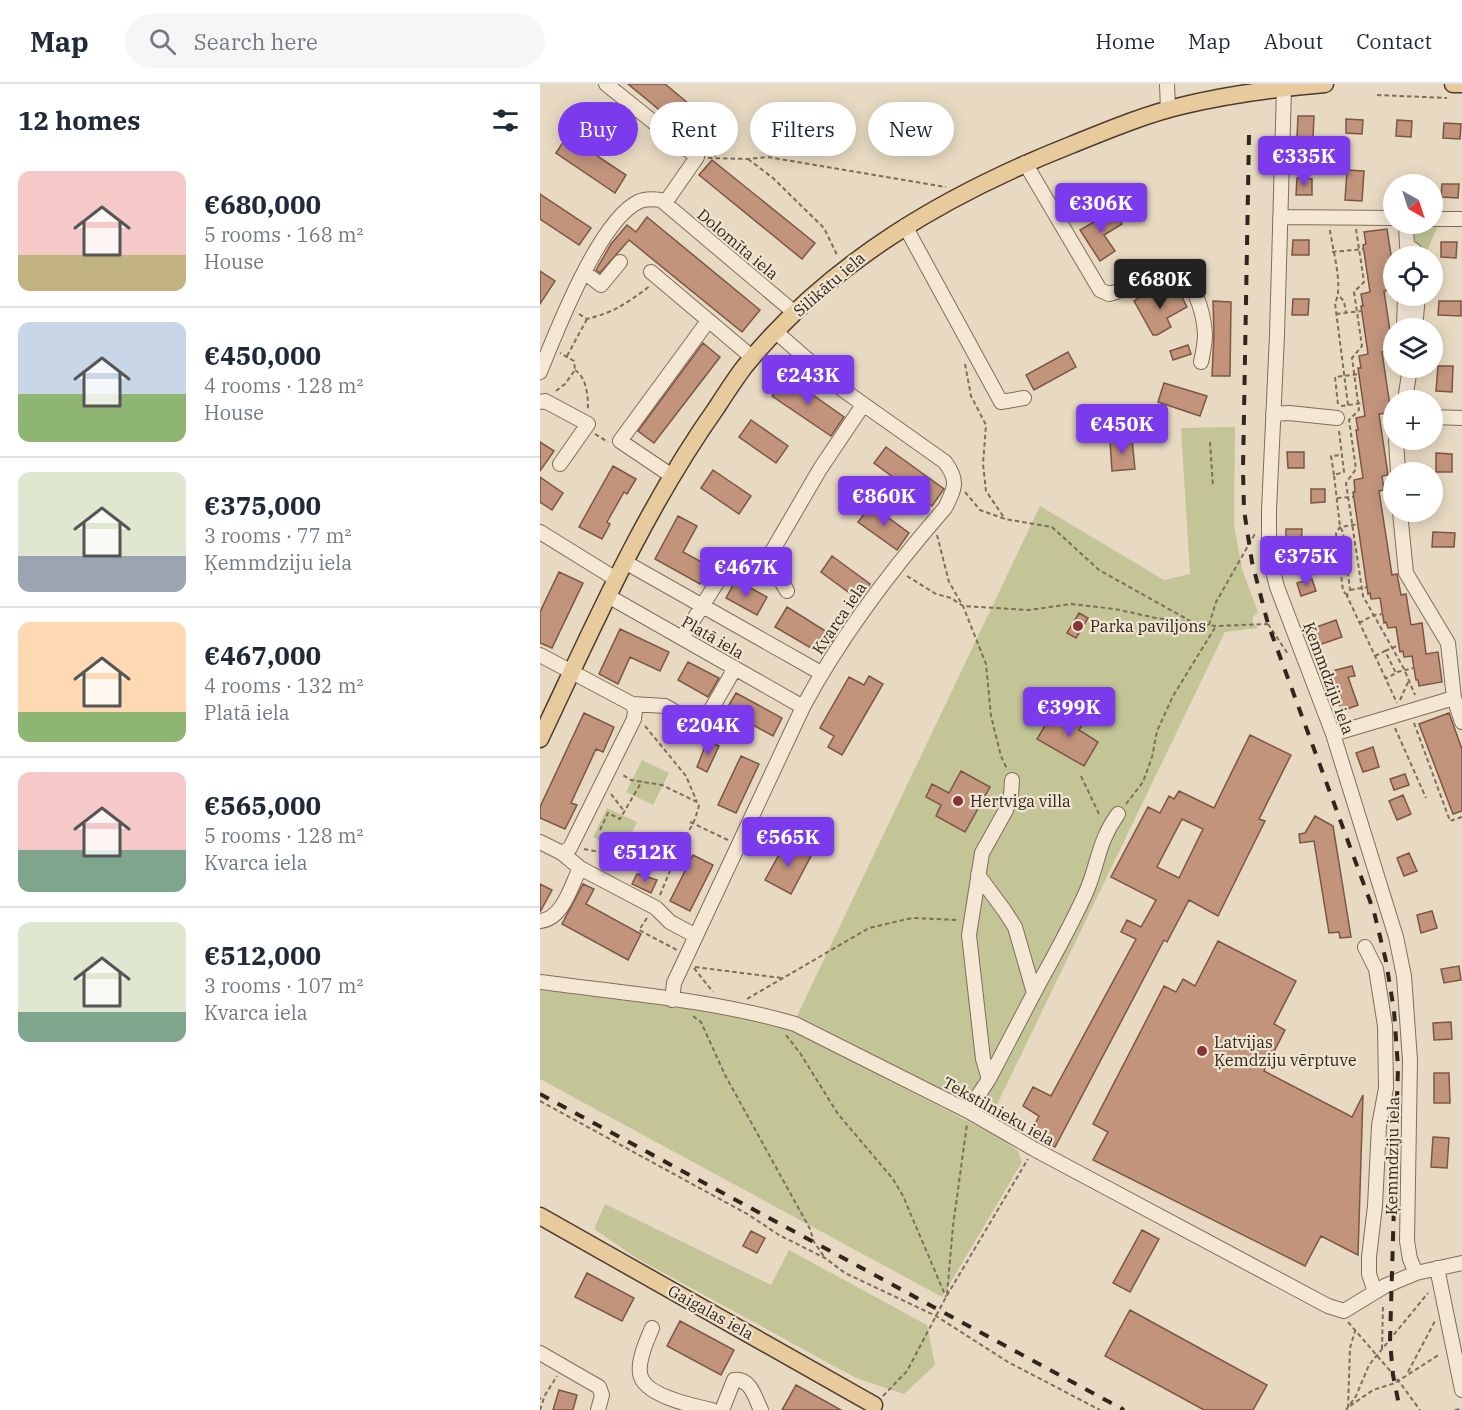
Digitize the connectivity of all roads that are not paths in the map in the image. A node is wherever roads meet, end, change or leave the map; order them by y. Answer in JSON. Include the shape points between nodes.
{"nodes":[{"id":1,"x":606,"y":84,"type":"edge"},
{"id":2,"x":1167,"y":84,"type":"edge"},
{"id":3,"x":1325,"y":84,"type":"edge"},
{"id":4,"x":1462,"y":84,"type":"edge"},
{"id":5,"x":1284,"y":88,"type":"junction"},
{"id":6,"x":1234,"y":90,"type":"edge"},
{"id":7,"x":1452,"y":91,"type":"edge"},
{"id":8,"x":1168,"y":110,"type":"junction"},
{"id":9,"x":1025,"y":163,"type":"junction"},
{"id":10,"x":663,"y":201,"type":"junction"},
{"id":11,"x":1280,"y":217,"type":"junction"},
{"id":12,"x":1383,"y":218,"type":"edge"},
{"id":13,"x":1443,"y":219,"type":"edge"},
{"id":14,"x":1462,"y":219,"type":"edge"},
{"id":15,"x":905,"y":226,"type":"junction"},
{"id":16,"x":620,"y":262,"type":"dead end"},
{"id":17,"x":584,"y":272,"type":"junction"},
{"id":18,"x":655,"y":276,"type":"road end"},
{"id":19,"x":795,"y":313,"type":"junction"},
{"id":20,"x":708,"y":321,"type":"junction"},
{"id":21,"x":776,"y":332,"type":"junction"},
{"id":22,"x":545,"y":345,"type":"edge"},
{"id":23,"x":753,"y":358,"type":"junction"},
{"id":24,"x":1201,"y":362,"type":"dead end"},
{"id":25,"x":540,"y":372,"type":"edge"},
{"id":26,"x":1024,"y":398,"type":"dead end"},
{"id":27,"x":542,"y":401,"type":"edge"},
{"id":28,"x":863,"y":405,"type":"junction"},
{"id":29,"x":1338,"y":411,"type":"road end"},
{"id":30,"x":1273,"y":414,"type":"junction"},
{"id":31,"x":1443,"y":417,"type":"edge"},
{"id":32,"x":1462,"y":417,"type":"edge"},
{"id":33,"x":560,"y":464,"type":"dead end"},
{"id":34,"x":672,"y":476,"type":"junction"},
{"id":35,"x":1401,"y":522,"type":"edge"},
{"id":36,"x":540,"y":532,"type":"edge"},
{"id":37,"x":767,"y":560,"type":"junction"},
{"id":38,"x":625,"y":562,"type":"junction"},
{"id":39,"x":616,"y":579,"type":"junction"},
{"id":40,"x":787,"y":591,"type":"dead end"},
{"id":41,"x":608,"y":596,"type":"junction"},
{"id":42,"x":702,"y":606,"type":"junction"},
{"id":43,"x":682,"y":639,"type":"junction"},
{"id":44,"x":1462,"y":641,"type":"edge"},
{"id":45,"x":1448,"y":643,"type":"junction"},
{"id":46,"x":540,"y":655,"type":"edge"},
{"id":47,"x":735,"y":668,"type":"junction"},
{"id":48,"x":572,"y":672,"type":"junction"},
{"id":49,"x":821,"y":673,"type":"junction"},
{"id":50,"x":1454,"y":698,"type":"junction"},
{"id":51,"x":632,"y":704,"type":"junction"},
{"id":52,"x":803,"y":707,"type":"junction"},
{"id":53,"x":1462,"y":722,"type":"edge"},
{"id":54,"x":1333,"y":734,"type":"junction"},
{"id":55,"x":540,"y":739,"type":"edge"},
{"id":56,"x":1012,"y":780,"type":"road end"},
{"id":57,"x":1118,"y":814,"type":"road end"},
{"id":58,"x":540,"y":842,"type":"edge"},
{"id":59,"x":567,"y":849,"type":"junction"},
{"id":60,"x":580,"y":868,"type":"junction"},
{"id":61,"x":978,"y":874,"type":"junction"},
{"id":62,"x":540,"y":921,"type":"edge"},
{"id":63,"x":696,"y":936,"type":"junction"},
{"id":64,"x":1365,"y":947,"type":"dead end"},
{"id":65,"x":540,"y":982,"type":"edge"},
{"id":66,"x":1034,"y":993,"type":"junction"},
{"id":67,"x":672,"y":999,"type":"junction"},
{"id":68,"x":989,"y":1079,"type":"junction"},
{"id":69,"x":968,"y":1111,"type":"junction"},
{"id":70,"x":540,"y":1216,"type":"edge"},
{"id":71,"x":1462,"y":1263,"type":"edge"},
{"id":72,"x":1416,"y":1273,"type":"junction"},
{"id":73,"x":1438,"y":1274,"type":"junction"},
{"id":74,"x":1380,"y":1289,"type":"junction"},
{"id":75,"x":652,"y":1328,"type":"dead end"},
{"id":76,"x":540,"y":1353,"type":"edge"},
{"id":77,"x":1462,"y":1390,"type":"edge"},
{"id":78,"x":876,"y":1408,"type":"edge"},
{"id":79,"x":598,"y":1410,"type":"edge"},
{"id":80,"x":712,"y":1410,"type":"edge"},
{"id":81,"x":722,"y":1410,"type":"edge"},
{"id":82,"x":760,"y":1410,"type":"edge"}],
"edges":[{"from":1,"to":10,"type":"street","via":[[697,157]]},
{"from":2,"to":8,"type":"street"},
{"from":3,"to":5,"type":"main road","name":"Silikātu iela"},
{"from":4,"to":7,"type":"main road"},
{"from":5,"to":6,"type":"main road","name":"Silikātu iela"},
{"from":5,"to":11,"type":"street","name":"Ķemmdziju iela"},
{"from":6,"to":8,"type":"main road","name":"Silikātu iela"},
{"from":8,"to":9,"type":"main road","name":"Silikātu iela"},
{"from":9,"to":15,"type":"main road","name":"Silikātu iela"},
{"from":9,"to":24,"type":"street","via":[[1100,290],[1116,292],[1168,271],[1190,282],[1203,320]]},
{"from":10,"to":17,"type":"street","via":[[638,202],[625,212]]},
{"from":10,"to":19,"type":"street","name":"Dolomīta iela"},
{"from":11,"to":12,"type":"street"},
{"from":11,"to":30,"type":"street","name":"Ķemmdziju iela"},
{"from":13,"to":14,"type":"street"},
{"from":15,"to":19,"type":"main road","name":"Silikātu iela","via":[[846,268]]},
{"from":15,"to":26,"type":"street","via":[[1001,402]]},
{"from":16,"to":17,"type":"street","via":[[601,285]]},
{"from":17,"to":22,"type":"street"},
{"from":18,"to":20,"type":"street"},
{"from":19,"to":21,"type":"main road","name":"Silikātu iela"},
{"from":20,"to":23,"type":"street"},
{"from":20,"to":34,"type":"street","via":[[620,441]]},
{"from":21,"to":23,"type":"main road","name":"Silikātu iela"},
{"from":21,"to":28,"type":"street"},
{"from":22,"to":25,"type":"street"},
{"from":23,"to":34,"type":"main road","name":"Silikātu iela"},
{"from":27,"to":33,"type":"street","via":[[588,424]]},
{"from":28,"to":37,"type":"street"},
{"from":28,"to":49,"type":"street","name":"Kvarca iela","via":[[945,462],[955,481],[945,508],[865,606]]},
{"from":29,"to":30,"type":"street"},
{"from":30,"to":54,"type":"street","name":"Ķemmdziju iela","via":[[1269,510],[1272,567]]},
{"from":31,"to":32,"type":"street"},
{"from":34,"to":38,"type":"main road","name":"Silikātu iela"},
{"from":35,"to":45,"type":"street","via":[[1406,573]]},
{"from":36,"to":39,"type":"street"},
{"from":37,"to":40,"type":"street"},
{"from":37,"to":42,"type":"street","via":[[729,568]]},
{"from":38,"to":39,"type":"main road","name":"Silikātu iela"},
{"from":38,"to":42,"type":"street","name":"Platā iela"},
{"from":39,"to":41,"type":"main road","name":"Silikātu iela"},
{"from":41,"to":43,"type":"street","name":"Platā iela"},
{"from":41,"to":48,"type":"main road","name":"Silikātu iela"},
{"from":42,"to":43,"type":"street"},
{"from":42,"to":49,"type":"street","name":"Platā iela"},
{"from":43,"to":47,"type":"street","name":"Platā iela"},
{"from":44,"to":45,"type":"street"},
{"from":45,"to":50,"type":"street"},
{"from":46,"to":48,"type":"street"},
{"from":47,"to":51,"type":"street","via":[[707,731],[665,706]]},
{"from":47,"to":52,"type":"street","name":"Platā iela"},
{"from":48,"to":51,"type":"street"},
{"from":48,"to":55,"type":"main road","name":"Silikātu iela"},
{"from":49,"to":52,"type":"street","name":"Kvarca iela"},
{"from":50,"to":53,"type":"street"},
{"from":50,"to":54,"type":"street","via":[[1407,707],[1390,718]]},
{"from":51,"to":59,"type":"street","via":[[634,719]]},
{"from":52,"to":63,"type":"street","name":"Kvarca iela"},
{"from":54,"to":72,"type":"street","name":"Ķemmdziju iela","via":[[1396,937],[1404,976],[1410,1060],[1407,1241]]},
{"from":56,"to":61,"type":"street","via":[[1006,810],[982,853]]},
{"from":57,"to":66,"type":"street","via":[[1106,830],[1087,890]]},
{"from":58,"to":59,"type":"street"},
{"from":59,"to":60,"type":"street"},
{"from":60,"to":62,"type":"street","via":[[560,909]]},
{"from":60,"to":63,"type":"street","via":[[655,907],[670,922]]},
{"from":61,"to":66,"type":"street","via":[[1015,927]]},
{"from":61,"to":68,"type":"street","via":[[969,949]]},
{"from":63,"to":67,"type":"street","name":"Kvarca iela","via":[[690,962],[674,983]]},
{"from":64,"to":74,"type":"street","via":[[1376,969],[1385,1026],[1386,1088],[1379,1126],[1369,1257],[1369,1274]]},
{"from":65,"to":67,"type":"street","name":"Tekstilnieku iela"},
{"from":66,"to":68,"type":"street"},
{"from":67,"to":69,"type":"street","name":"Tekstilnieku iela","via":[[795,1024]]},
{"from":68,"to":69,"type":"street"},
{"from":69,"to":74,"type":"street","name":"Tekstilnieku iela","via":[[1328,1306],[1344,1311]]},
{"from":70,"to":78,"type":"main road","name":"Gaigalas iela"},
{"from":71,"to":73,"type":"street"},
{"from":72,"to":73,"type":"street"},
{"from":72,"to":74,"type":"street"},
{"from":73,"to":77,"type":"street"},
{"from":75,"to":80,"type":"street","via":[[640,1365],[644,1384],[688,1405]]},
{"from":76,"to":79,"type":"street","via":[[599,1387],[602,1395]]},
{"from":81,"to":82,"type":"street","via":[[734,1380],[740,1379],[753,1392]]}]}
